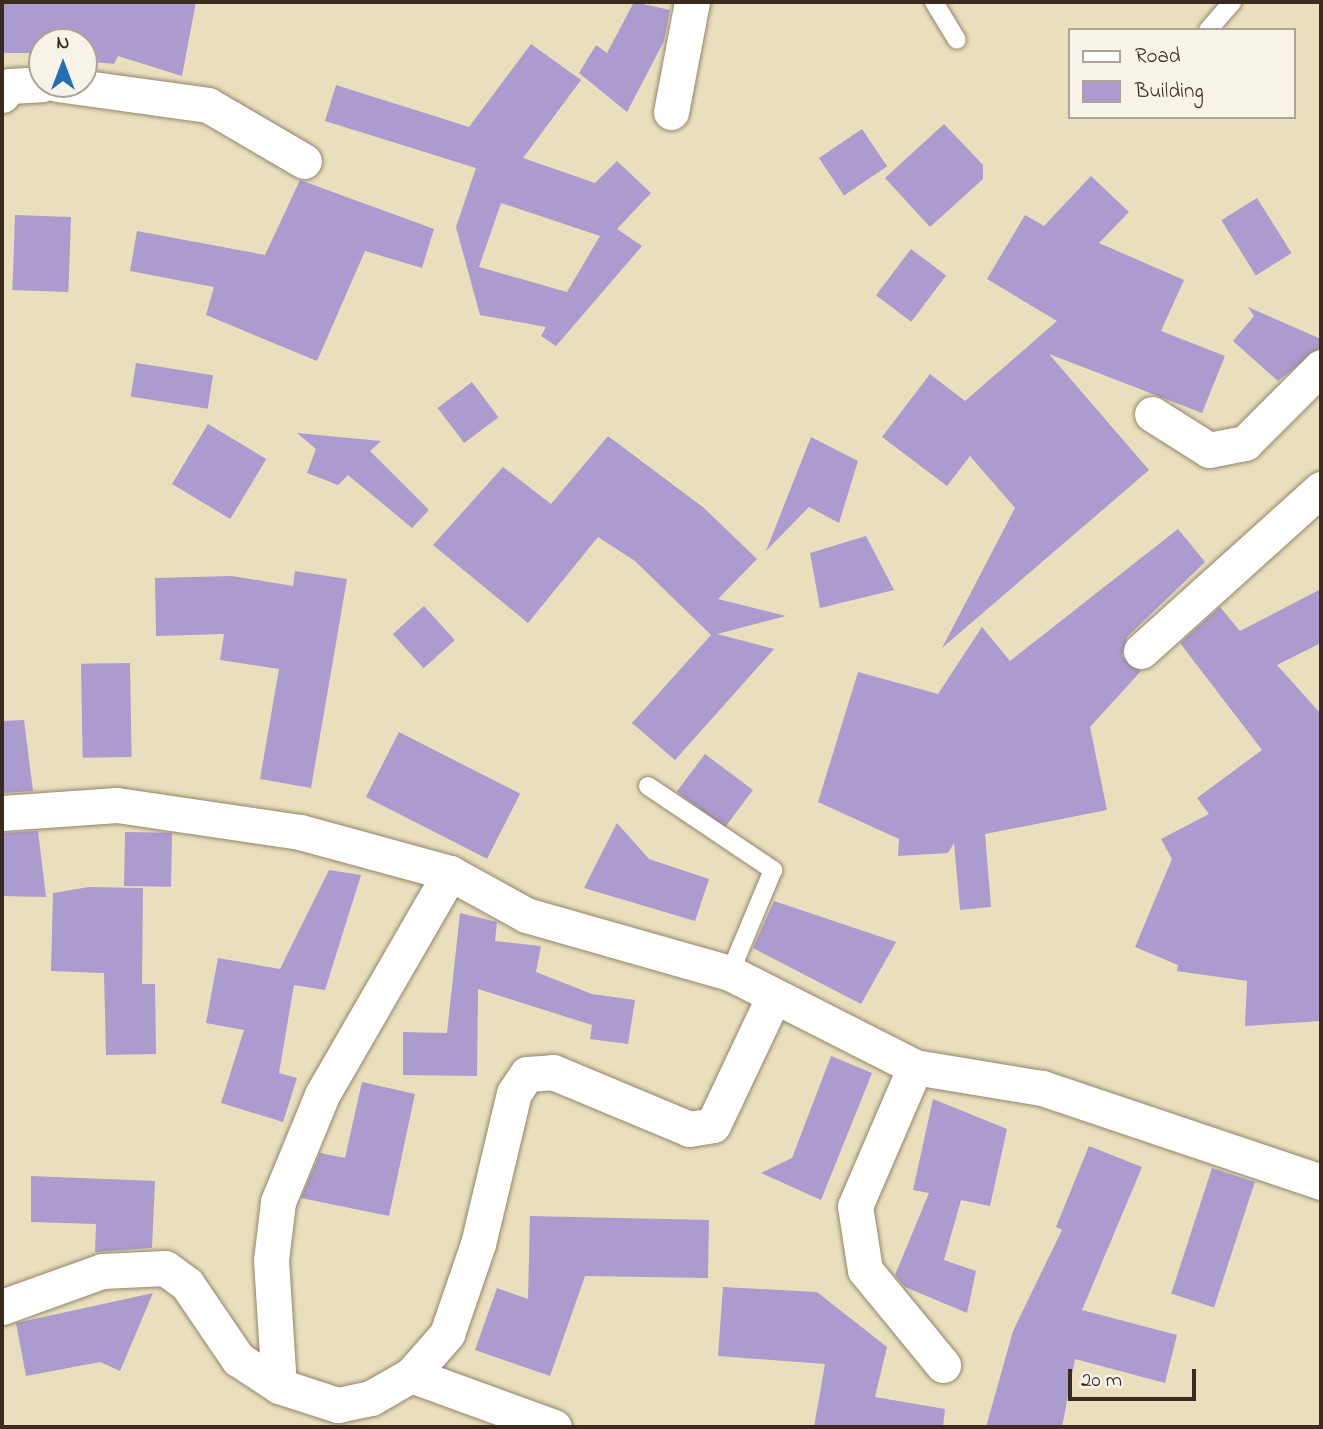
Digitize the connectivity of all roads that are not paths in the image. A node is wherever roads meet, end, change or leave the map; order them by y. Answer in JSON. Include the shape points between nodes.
{"nodes":[{"id":1,"x":692,"y":2,"type":"edge"},
{"id":2,"x":934,"y":2,"type":"edge"},
{"id":3,"x":1232,"y":2,"type":"edge"},
{"id":4,"x":1210,"y":28,"type":"edge"},
{"id":5,"x":957,"y":40,"type":"dead end"},
{"id":6,"x":28,"y":85,"type":"edge"},
{"id":7,"x":98,"y":90,"type":"edge"},
{"id":8,"x":2,"y":95,"type":"edge"},
{"id":9,"x":671,"y":112,"type":"dead end"},
{"id":10,"x":303,"y":161,"type":"dead end"},
{"id":11,"x":1321,"y":367,"type":"edge"},
{"id":12,"x":1152,"y":414,"type":"dead end"},
{"id":13,"x":1321,"y":489,"type":"edge"},
{"id":14,"x":1141,"y":651,"type":"dead end"},
{"id":15,"x":648,"y":786,"type":"dead end"},
{"id":16,"x":2,"y":813,"type":"edge"},
{"id":17,"x":450,"y":873,"type":"junction"},
{"id":18,"x":730,"y":973,"type":"junction"},
{"id":19,"x":773,"y":998,"type":"junction"},
{"id":20,"x":915,"y":1067,"type":"junction"},
{"id":21,"x":1321,"y":1182,"type":"edge"},
{"id":22,"x":2,"y":1307,"type":"edge"},
{"id":23,"x":943,"y":1365,"type":"dead end"},
{"id":24,"x":411,"y":1375,"type":"junction"},
{"id":25,"x":279,"y":1385,"type":"junction"},
{"id":26,"x":554,"y":1427,"type":"edge"}],
"edges":[{"from":1,"to":9,"type":"street"},
{"from":2,"to":5,"type":"lane"},
{"from":3,"to":4,"type":"lane"},
{"from":6,"to":8,"type":"street","via":[[9,86]]},
{"from":7,"to":10,"type":"street","via":[[208,105]]},
{"from":11,"to":12,"type":"street","via":[[1245,443],[1209,450]]},
{"from":13,"to":14,"type":"street"},
{"from":15,"to":18,"type":"lane","via":[[773,870]]},
{"from":16,"to":17,"type":"street","via":[[117,805],[300,832]]},
{"from":17,"to":18,"type":"street","via":[[526,915]]},
{"from":17,"to":25,"type":"street","via":[[329,1083],[278,1202],[271,1260]]},
{"from":18,"to":19,"type":"street"},
{"from":19,"to":20,"type":"street"},
{"from":19,"to":24,"type":"street","via":[[713,1125],[689,1129],[553,1072],[527,1074],[514,1093],[478,1244],[447,1334]]},
{"from":20,"to":21,"type":"street","via":[[1042,1088]]},
{"from":20,"to":23,"type":"street","via":[[855,1206],[865,1270]]},
{"from":22,"to":25,"type":"street","via":[[102,1271],[165,1268],[187,1284],[238,1359]]},
{"from":24,"to":25,"type":"street","via":[[371,1398],[338,1405]]},
{"from":24,"to":26,"type":"street"}]}
